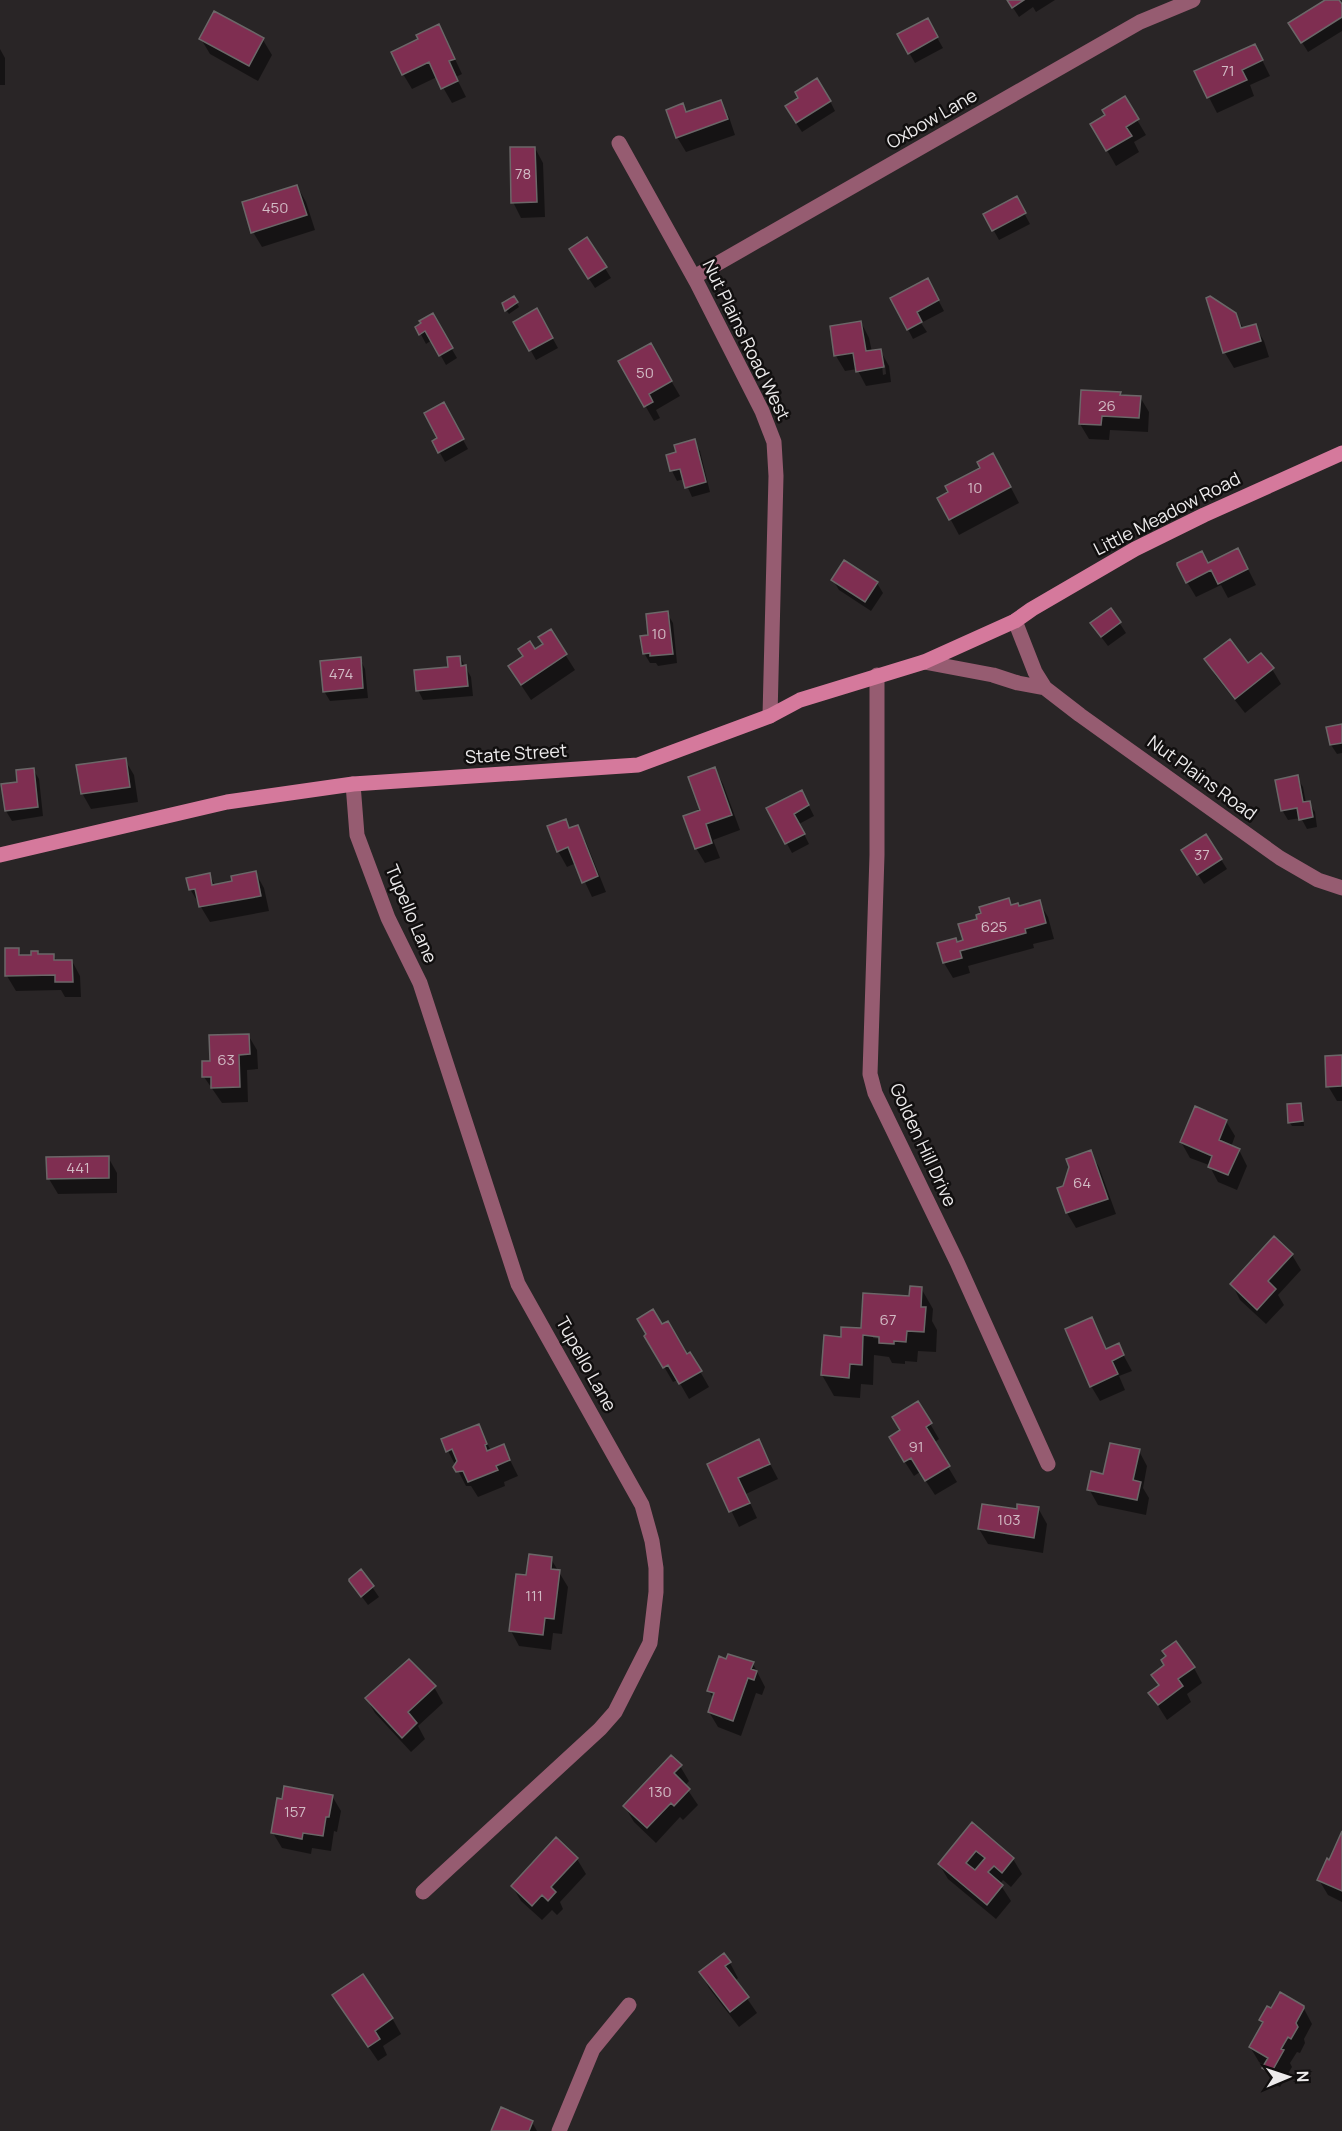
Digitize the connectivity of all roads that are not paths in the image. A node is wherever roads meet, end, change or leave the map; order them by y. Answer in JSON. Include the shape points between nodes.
{"nodes":[{"id":1,"x":1193,"y":0,"type":"edge"},
{"id":2,"x":619,"y":143,"type":"dead end"},
{"id":3,"x":694,"y":277,"type":"junction"},
{"id":4,"x":1342,"y":453,"type":"edge"},
{"id":5,"x":1015,"y":621,"type":"junction"},
{"id":6,"x":924,"y":662,"type":"junction"},
{"id":7,"x":877,"y":675,"type":"junction"},
{"id":8,"x":1045,"y":688,"type":"junction"},
{"id":9,"x":770,"y":716,"type":"junction"},
{"id":10,"x":353,"y":784,"type":"junction"},
{"id":11,"x":0,"y":855,"type":"edge"},
{"id":12,"x":1342,"y":888,"type":"edge"},
{"id":13,"x":1048,"y":1464,"type":"dead end"},
{"id":14,"x":423,"y":1892,"type":"dead end"},
{"id":15,"x":629,"y":2005,"type":"dead end"},
{"id":16,"x":559,"y":2131,"type":"edge"}],
"edges":[{"from":1,"to":3,"type":"street","name":"Oxbow Lane","via":[[1140,22]]},
{"from":2,"to":3,"type":"street","name":"Nut Plains Road West"},
{"from":3,"to":9,"type":"street","name":"Nut Plains Road West","via":[[774,442]]},
{"from":4,"to":5,"type":"street","name":"Little Meadow Road","via":[[1135,549]]},
{"from":5,"to":6,"type":"street","name":"State Street"},
{"from":5,"to":8,"type":"street","name":"Nut Plains Road"},
{"from":6,"to":7,"type":"street","name":"State Street"},
{"from":6,"to":8,"type":"street","name":"Nut Plains Road"},
{"from":7,"to":9,"type":"street","name":"State Street","via":[[800,700]]},
{"from":7,"to":13,"type":"street","name":"Golden Hill Drive","via":[[877,855],[870,1074],[875,1094],[957,1262]]},
{"from":8,"to":12,"type":"street","name":"Nut Plains Road","via":[[1280,858],[1318,880]]},
{"from":9,"to":10,"type":"street","name":"State Street","via":[[638,765]]},
{"from":10,"to":11,"type":"street","name":"State Street","via":[[227,802]]},
{"from":10,"to":14,"type":"street","name":"Tupello Lane","via":[[357,835],[388,918],[420,982],[518,1284],[642,1505],[656,1568],[650,1642],[615,1712]]},
{"from":15,"to":16,"type":"street","via":[[593,2049]]}]}
